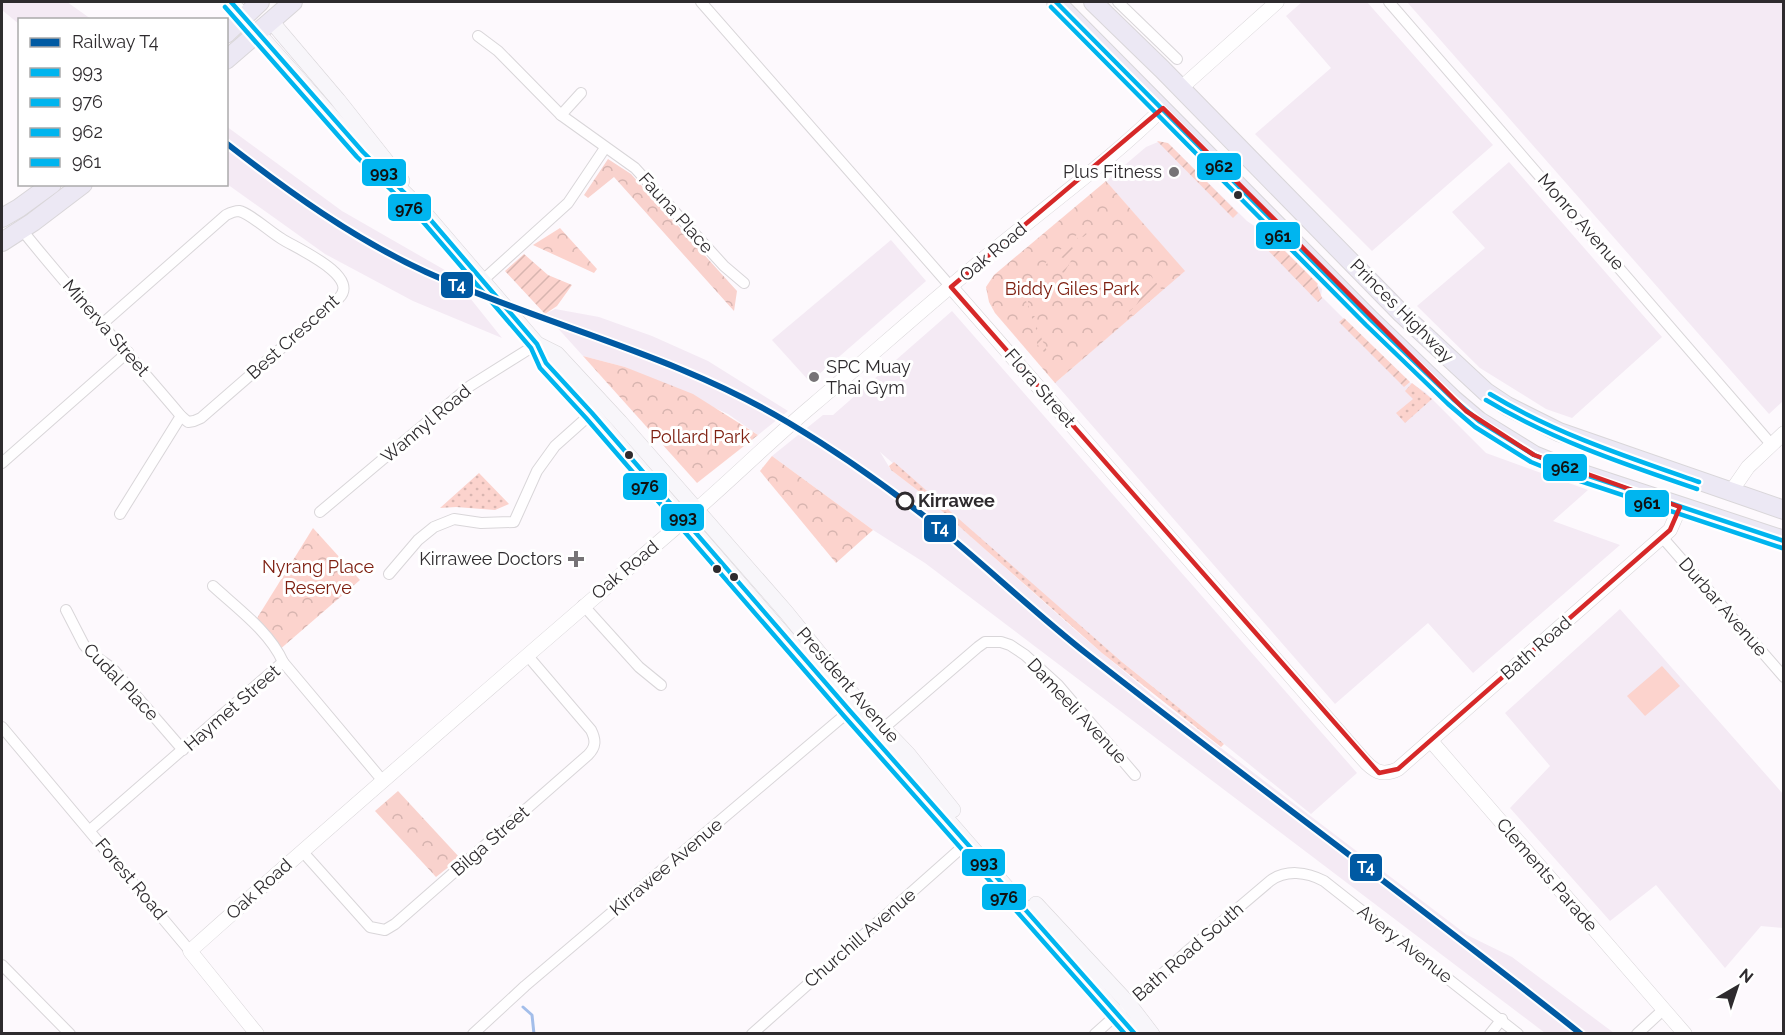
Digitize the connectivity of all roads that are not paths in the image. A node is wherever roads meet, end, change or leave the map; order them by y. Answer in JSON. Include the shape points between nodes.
{"nodes":[{"id":1,"x":231,"y":2,"type":"edge"},
{"id":2,"x":293,"y":2,"type":"edge"},
{"id":3,"x":701,"y":2,"type":"edge"},
{"id":4,"x":1056,"y":2,"type":"edge"},
{"id":5,"x":1093,"y":2,"type":"edge"},
{"id":6,"x":1118,"y":2,"type":"edge"},
{"id":7,"x":1277,"y":2,"type":"edge"},
{"id":8,"x":1389,"y":2,"type":"edge"},
{"id":9,"x":253,"y":7,"type":"edge"},
{"id":10,"x":264,"y":27,"type":"junction"},
{"id":11,"x":228,"y":32,"type":"edge"},
{"id":12,"x":478,"y":36,"type":"dead end"},
{"id":13,"x":228,"y":58,"type":"edge"},
{"id":14,"x":1177,"y":59,"type":"dead end"},
{"id":15,"x":1181,"y":88,"type":"junction"},
{"id":16,"x":581,"y":93,"type":"dead end"},
{"id":17,"x":1163,"y":108,"type":"junction"},
{"id":18,"x":561,"y":115,"type":"junction"},
{"id":19,"x":605,"y":148,"type":"junction"},
{"id":20,"x":49,"y":186,"type":"edge"},
{"id":21,"x":80,"y":186,"type":"edge"},
{"id":22,"x":3,"y":215,"type":"edge"},
{"id":23,"x":22,"y":230,"type":"junction"},
{"id":24,"x":2,"y":242,"type":"edge"},
{"id":25,"x":483,"y":280,"type":"junction"},
{"id":26,"x":744,"y":283,"type":"dead end"},
{"id":27,"x":951,"y":287,"type":"junction"},
{"id":28,"x":101,"y":325,"type":"junction"},
{"id":29,"x":537,"y":344,"type":"junction"},
{"id":30,"x":128,"y":352,"type":"junction"},
{"id":31,"x":592,"y":413,"type":"junction"},
{"id":32,"x":181,"y":416,"type":"junction"},
{"id":33,"x":192,"y":422,"type":"joint"},
{"id":34,"x":1784,"y":433,"type":"edge"},
{"id":35,"x":1772,"y":444,"type":"junction"},
{"id":36,"x":2,"y":463,"type":"edge"},
{"id":37,"x":1730,"y":493,"type":"junction"},
{"id":38,"x":1680,"y":507,"type":"junction"},
{"id":39,"x":1784,"y":510,"type":"edge"},
{"id":40,"x":320,"y":512,"type":"dead end"},
{"id":41,"x":120,"y":514,"type":"dead end"},
{"id":42,"x":691,"y":514,"type":"junction"},
{"id":43,"x":1662,"y":537,"type":"junction"},
{"id":44,"x":1784,"y":540,"type":"edge"},
{"id":45,"x":389,"y":574,"type":"dead end"},
{"id":46,"x":213,"y":586,"type":"dead end"},
{"id":47,"x":583,"y":605,"type":"junction"},
{"id":48,"x":66,"y":610,"type":"dead end"},
{"id":49,"x":527,"y":655,"type":"junction"},
{"id":50,"x":283,"y":662,"type":"junction"},
{"id":51,"x":1784,"y":677,"type":"edge"},
{"id":52,"x":661,"y":685,"type":"dead end"},
{"id":53,"x":856,"y":708,"type":"junction"},
{"id":54,"x":2,"y":727,"type":"edge"},
{"id":55,"x":879,"y":732,"type":"junction"},
{"id":56,"x":1431,"y":741,"type":"junction"},
{"id":57,"x":183,"y":750,"type":"junction"},
{"id":58,"x":1379,"y":773,"type":"joint"},
{"id":59,"x":1135,"y":775,"type":"dead end"},
{"id":60,"x":383,"y":781,"type":"junction"},
{"id":61,"x":90,"y":830,"type":"junction"},
{"id":62,"x":968,"y":842,"type":"junction"},
{"id":63,"x":302,"y":850,"type":"junction"},
{"id":64,"x":1284,"y":874,"type":"joint"},
{"id":65,"x":190,"y":951,"type":"junction"},
{"id":66,"x":2,"y":965,"type":"edge"},
{"id":67,"x":1123,"y":1009,"type":"junction"},
{"id":68,"x":1663,"y":1010,"type":"junction"},
{"id":69,"x":1502,"y":1019,"type":"junction"},
{"id":70,"x":70,"y":1034,"type":"edge"},
{"id":71,"x":257,"y":1034,"type":"edge"},
{"id":72,"x":473,"y":1034,"type":"edge"},
{"id":73,"x":752,"y":1034,"type":"edge"},
{"id":74,"x":1095,"y":1034,"type":"edge"},
{"id":75,"x":1135,"y":1034,"type":"edge"},
{"id":76,"x":1152,"y":1034,"type":"edge"},
{"id":77,"x":1490,"y":1034,"type":"edge"},
{"id":78,"x":1518,"y":1034,"type":"edge"},
{"id":79,"x":1637,"y":1034,"type":"edge"},
{"id":80,"x":1684,"y":1034,"type":"edge"}],
"edges":[{"from":1,"to":9,"type":"street","name":"President Avenue"},
{"from":2,"to":10,"type":"highway"},
{"from":3,"to":27,"type":"street","name":"Flora Street"},
{"from":4,"to":17,"type":"highway","name":"Princes Highway"},
{"from":5,"to":15,"type":"highway","name":"Princes Highway"},
{"from":6,"to":14,"type":"street"},
{"from":7,"to":15,"type":"street","name":"Oak Road"},
{"from":8,"to":35,"type":"street","name":"Monro Avenue"},
{"from":9,"to":10,"type":"highway","name":"President Avenue"},
{"from":9,"to":11,"type":"highway"},
{"from":10,"to":13,"type":"highway"},
{"from":10,"to":25,"type":"main road","name":"President Avenue","via":[[338,100],[423,211]]},
{"from":12,"to":18,"type":"street","name":"Fauna Place"},
{"from":15,"to":17,"type":"highway","name":"Oak Road"},
{"from":15,"to":37,"type":"highway","name":"Princes Highway","via":[[1402,314],[1486,392],[1559,432]]},
{"from":16,"to":18,"type":"street"},
{"from":17,"to":27,"type":"street","name":"Oak Road","via":[[1079,184]]},
{"from":17,"to":38,"type":"highway","name":"Princes Highway","via":[[1371,320],[1479,421],[1551,463]]},
{"from":18,"to":19,"type":"street","name":"Fauna Place"},
{"from":19,"to":25,"type":"street","via":[[568,203]]},
{"from":19,"to":26,"type":"street","name":"Fauna Place","via":[[635,168]]},
{"from":20,"to":22,"type":"highway"},
{"from":21,"to":23,"type":"highway"},
{"from":23,"to":24,"type":"highway"},
{"from":23,"to":28,"type":"street","name":"Minerva Street"},
{"from":25,"to":29,"type":"main road","name":"President Avenue"},
{"from":27,"to":42,"type":"street","name":"Oak Road"},
{"from":27,"to":58,"type":"street","name":"Flora Street"},
{"from":28,"to":30,"type":"street","name":"Minerva Street"},
{"from":28,"to":33,"type":"street","name":"Best Crescent","via":[[235,211],[300,248],[340,278],[344,291],[339,298]]},
{"from":29,"to":31,"type":"main road","name":"President Avenue","via":[[546,363]]},
{"from":29,"to":40,"type":"street","name":"Wannyl Road","via":[[470,386]]},
{"from":29,"to":42,"type":"main road","name":"President Avenue","via":[[557,354]]},
{"from":30,"to":32,"type":"street","name":"Minerva Street"},
{"from":30,"to":36,"type":"street"},
{"from":31,"to":42,"type":"main road","name":"President Avenue"},
{"from":31,"to":45,"type":"street","via":[[555,446],[537,471],[514,522],[454,519],[434,527]]},
{"from":32,"to":33,"type":"street","name":"Minerva Street"},
{"from":32,"to":41,"type":"street"},
{"from":34,"to":35,"type":"street"},
{"from":35,"to":37,"type":"street","via":[[1748,467]]},
{"from":37,"to":39,"type":"highway","name":"Princes Highway"},
{"from":38,"to":43,"type":"street","name":"Bath Road","via":[[1672,527]]},
{"from":38,"to":44,"type":"highway","name":"Princes Highway"},
{"from":42,"to":47,"type":"street","name":"Oak Road"},
{"from":42,"to":53,"type":"main road","name":"President Avenue","via":[[786,612]]},
{"from":43,"to":51,"type":"street","name":"Durbar Avenue"},
{"from":43,"to":56,"type":"street","name":"Bath Road"},
{"from":46,"to":50,"type":"street","via":[[254,623]]},
{"from":47,"to":49,"type":"street","name":"Oak Road"},
{"from":47,"to":52,"type":"street","via":[[639,667]]},
{"from":48,"to":57,"type":"street","name":"Cudal Place","via":[[84,645],[112,668]]},
{"from":49,"to":60,"type":"street","name":"Oak Road"},
{"from":49,"to":63,"type":"street","name":"Bilga Street","via":[[591,730],[594,747],[446,880],[390,928],[375,930]]},
{"from":50,"to":57,"type":"street","name":"Haymet Street"},
{"from":50,"to":60,"type":"street","name":"Haymet Street"},
{"from":53,"to":55,"type":"main road","name":"President Avenue"},
{"from":53,"to":72,"type":"street","name":"Kirrawee Avenue"},
{"from":54,"to":61,"type":"street","name":"Forest Road"},
{"from":55,"to":59,"type":"street","name":"Dameeli Avenue","via":[[978,646],[1001,642],[1016,648],[1045,673]]},
{"from":55,"to":62,"type":"main road","name":"President Avenue"},
{"from":55,"to":67,"type":"main road","name":"President Avenue","via":[[1036,904]]},
{"from":56,"to":58,"type":"street","name":"Bath Road","via":[[1398,769]]},
{"from":56,"to":68,"type":"street","name":"Clements Parade"},
{"from":57,"to":61,"type":"street","name":"Haymet Street"},
{"from":60,"to":63,"type":"street","name":"Oak Road"},
{"from":61,"to":65,"type":"street","name":"Forest Road"},
{"from":62,"to":67,"type":"main road","name":"President Avenue"},
{"from":62,"to":73,"type":"street","name":"Churchill Avenue"},
{"from":63,"to":65,"type":"street","name":"Oak Road"},
{"from":64,"to":67,"type":"street","name":"Bath Road South","via":[[1270,881]]},
{"from":64,"to":69,"type":"street","name":"Avery Avenue","via":[[1307,874],[1324,881]]},
{"from":65,"to":71,"type":"street","name":"Forest Road"},
{"from":66,"to":70,"type":"street"},
{"from":67,"to":74,"type":"street","name":"Bath Road South"},
{"from":67,"to":75,"type":"main road","name":"President Avenue"},
{"from":67,"to":76,"type":"main road","name":"President Avenue"},
{"from":68,"to":79,"type":"street"},
{"from":68,"to":80,"type":"street","name":"Clements Parade"},
{"from":69,"to":77,"type":"street"},
{"from":69,"to":78,"type":"street","name":"Avery Avenue"}]}
